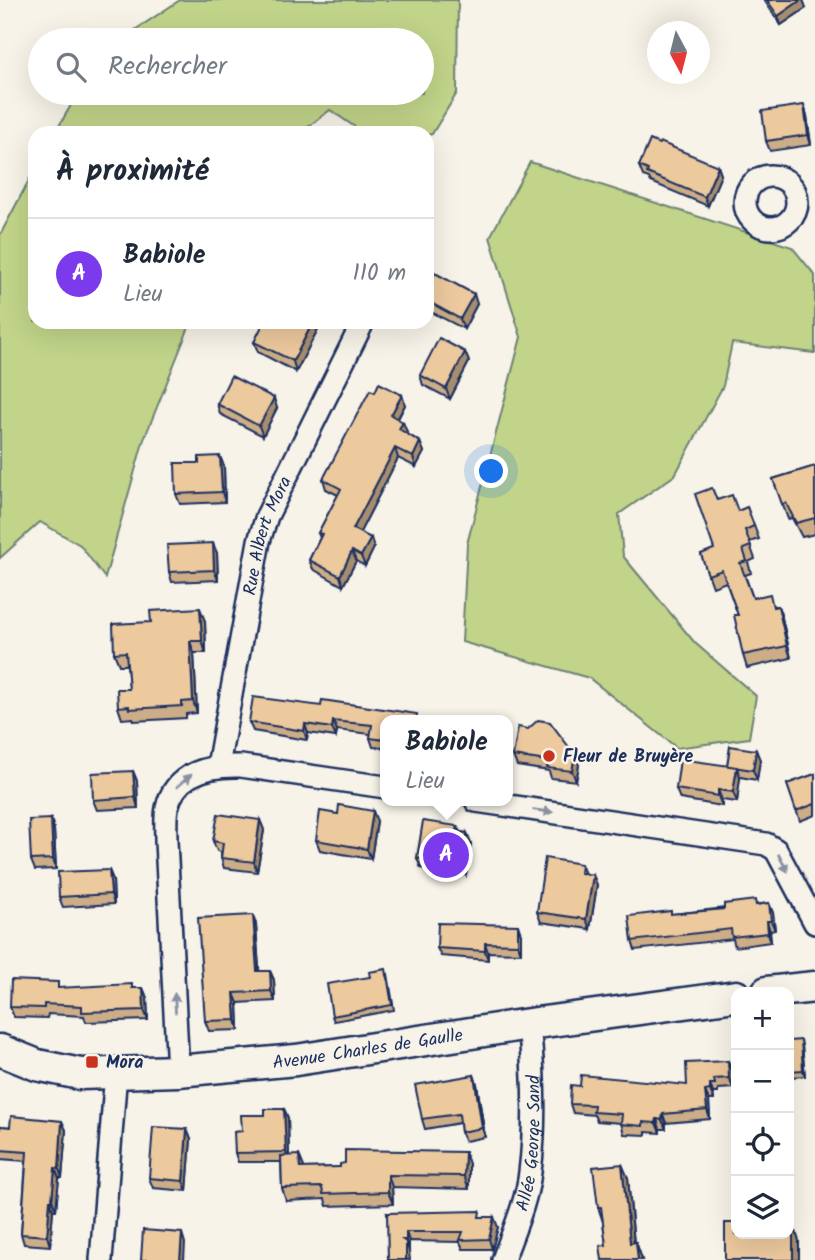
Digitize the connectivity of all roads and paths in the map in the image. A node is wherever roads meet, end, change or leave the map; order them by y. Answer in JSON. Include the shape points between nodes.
{"nodes":[{"id":1,"x":360,"y":329,"type":"edge"},
{"id":2,"x":218,"y":766,"type":"junction"},
{"id":3,"x":380,"y":786,"type":"edge"},
{"id":4,"x":510,"y":806,"type":"edge"},
{"id":5,"x":815,"y":923,"type":"edge"},
{"id":6,"x":815,"y":987,"type":"edge"},
{"id":7,"x":794,"y":989,"type":"edge"},
{"id":8,"x":731,"y":997,"type":"edge"},
{"id":9,"x":528,"y":1024,"type":"junction"},
{"id":10,"x":0,"y":1050,"type":"edge"},
{"id":11,"x":178,"y":1071,"type":"junction"},
{"id":12,"x":116,"y":1072,"type":"junction"},
{"id":13,"x":101,"y":1260,"type":"edge"},
{"id":14,"x":503,"y":1260,"type":"edge"}],
"edges":[{"from":1,"to":2,"type":"street","name":"Rue Albert Mora","via":[[267,516]]},
{"from":2,"to":3,"type":"street"},
{"from":11,"to":2,"type":"street","one_way":true,"via":[[167,808],[176,787],[195,772]]},
{"from":4,"to":5,"type":"street","one_way":true,"via":[[766,844],[776,850]]},
{"from":6,"to":7,"type":"street"},
{"from":8,"to":9,"type":"street","name":"Avenue Charles de Gaulle"},
{"from":9,"to":11,"type":"street","name":"Avenue Charles de Gaulle","via":[[296,1060]]},
{"from":9,"to":14,"type":"street","name":"Allée George Sand","via":[[533,1097],[530,1173]]},
{"from":10,"to":12,"type":"street","name":"Avenue Charles de Gaulle","via":[[37,1065],[80,1074]]},
{"from":11,"to":12,"type":"street","name":"Avenue Charles de Gaulle"},
{"from":12,"to":13,"type":"street"}]}
